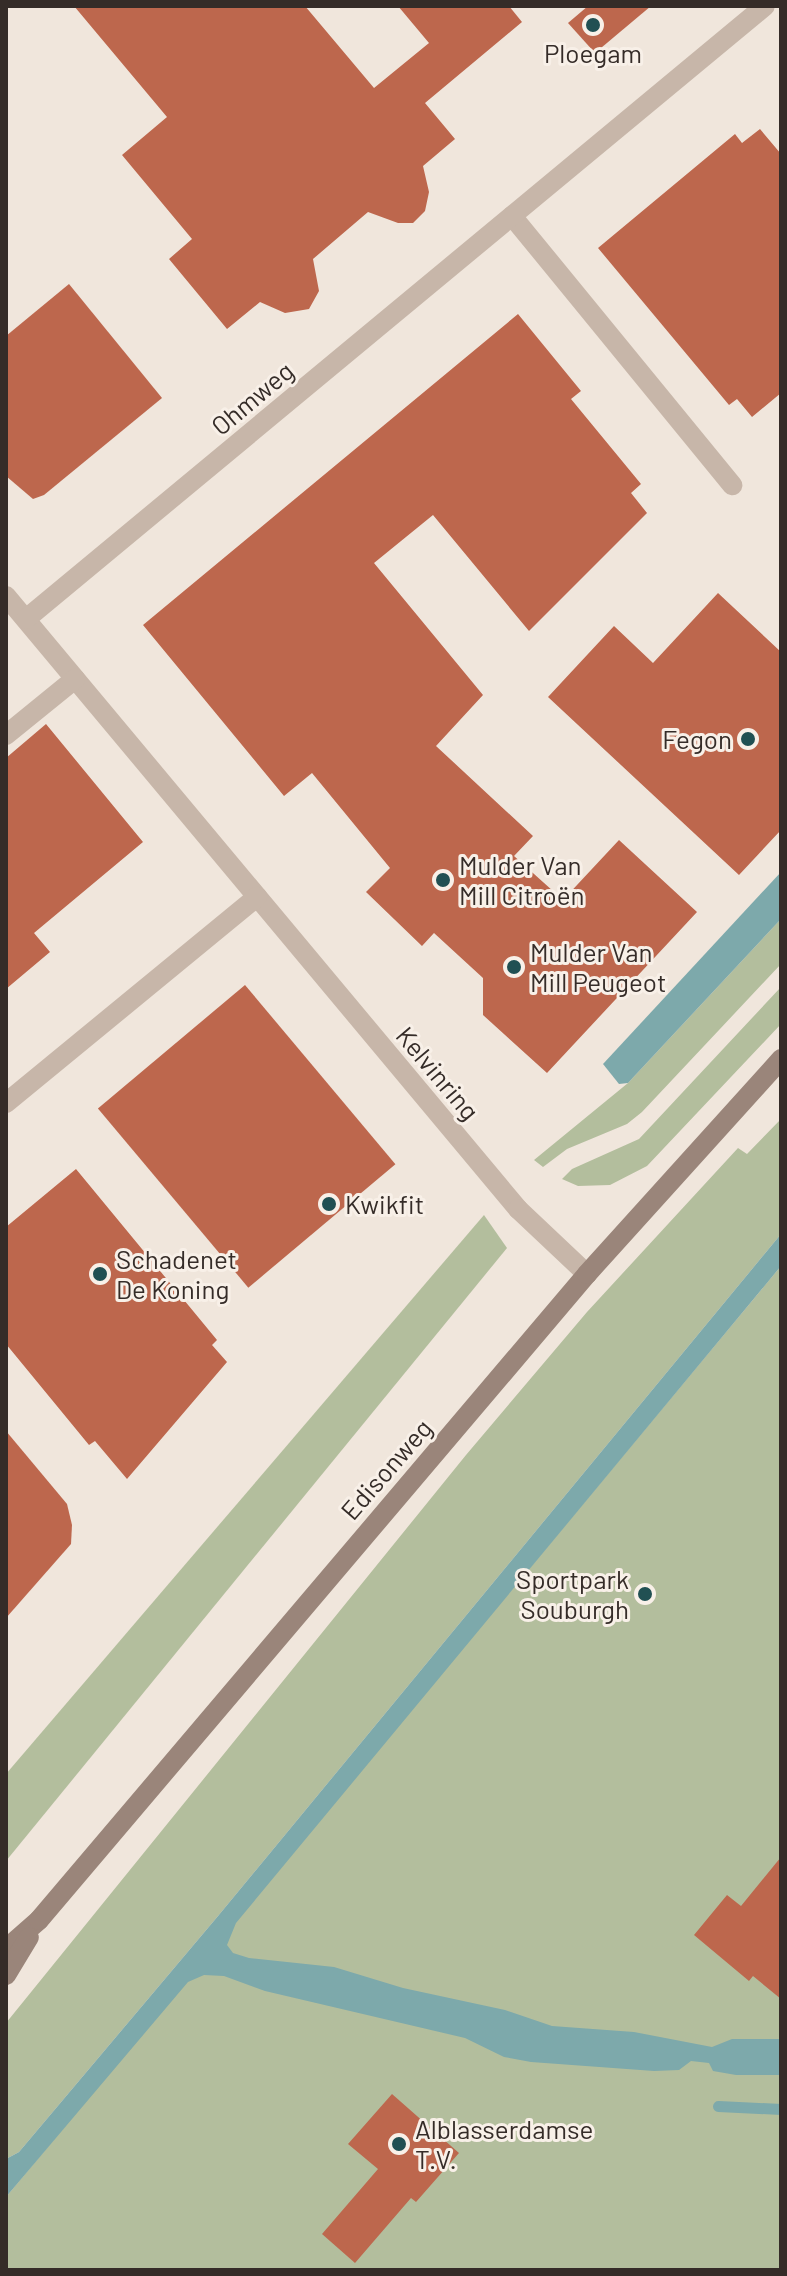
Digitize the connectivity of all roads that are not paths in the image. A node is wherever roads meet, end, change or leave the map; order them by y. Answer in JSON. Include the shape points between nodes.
{"nodes":[{"id":1,"x":765,"y":6,"type":"edge"},
{"id":2,"x":512,"y":216,"type":"junction"},
{"id":3,"x":732,"y":485,"type":"dead end"},
{"id":4,"x":6,"y":596,"type":"edge"},
{"id":5,"x":26,"y":619,"type":"junction"},
{"id":6,"x":75,"y":679,"type":"junction"},
{"id":7,"x":6,"y":735,"type":"edge"},
{"id":8,"x":257,"y":897,"type":"junction"},
{"id":9,"x":781,"y":1059,"type":"edge"},
{"id":10,"x":6,"y":1103,"type":"edge"},
{"id":11,"x":587,"y":1274,"type":"junction"},
{"id":12,"x":39,"y":1920,"type":"junction"},
{"id":13,"x":6,"y":1949,"type":"edge"},
{"id":14,"x":6,"y":1975,"type":"edge"}],
"edges":[{"from":1,"to":2,"type":"street","name":"Ohmweg"},
{"from":2,"to":3,"type":"street"},
{"from":2,"to":5,"type":"street","name":"Ohmweg"},
{"from":4,"to":5,"type":"street","name":"Kelvinring"},
{"from":5,"to":6,"type":"street","name":"Kelvinring"},
{"from":6,"to":7,"type":"street"},
{"from":6,"to":8,"type":"street","name":"Kelvinring"},
{"from":8,"to":10,"type":"street"},
{"from":8,"to":11,"type":"street","name":"Kelvinring","via":[[518,1209]]},
{"from":9,"to":11,"type":"street","name":"Edisonweg"},
{"from":11,"to":12,"type":"street","name":"Edisonweg"},
{"from":12,"to":13,"type":"street","name":"Edisonweg"},
{"from":12,"to":14,"type":"street","name":"Edisonweg"}]}
